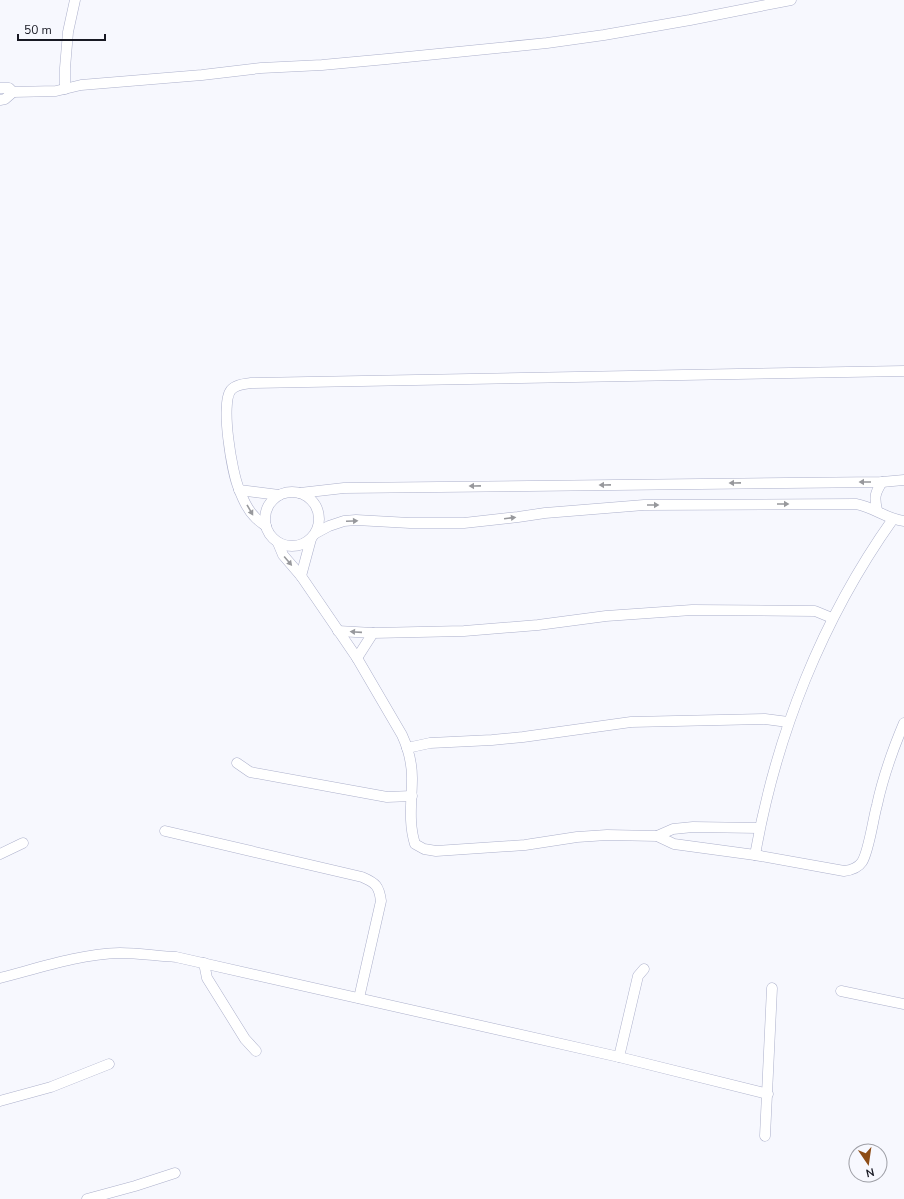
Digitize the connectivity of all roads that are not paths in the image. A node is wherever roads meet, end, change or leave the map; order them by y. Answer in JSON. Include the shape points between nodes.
{"nodes":[{"id":1,"x":75,"y":0,"type":"edge"},
{"id":2,"x":791,"y":0,"type":"edge"},
{"id":3,"x":0,"y":88,"type":"edge"},
{"id":4,"x":65,"y":89,"type":"junction"},
{"id":5,"x":13,"y":92,"type":"junction"},
{"id":6,"x":0,"y":100,"type":"edge"},
{"id":7,"x":904,"y":371,"type":"edge"},
{"id":8,"x":904,"y":480,"type":"edge"},
{"id":9,"x":882,"y":482,"type":"junction"},
{"id":10,"x":239,"y":490,"type":"junction"},
{"id":11,"x":300,"y":493,"type":"junction"},
{"id":12,"x":279,"y":495,"type":"junction"},
{"id":13,"x":877,"y":510,"type":"junction"},
{"id":14,"x":893,"y":519,"type":"junction"},
{"id":15,"x":904,"y":521,"type":"edge"},
{"id":16,"x":266,"y":526,"type":"junction"},
{"id":17,"x":313,"y":536,"type":"junction"},
{"id":18,"x":278,"y":543,"type":"junction"},
{"id":19,"x":301,"y":576,"type":"junction"},
{"id":20,"x":832,"y":618,"type":"junction"},
{"id":21,"x":338,"y":631,"type":"junction"},
{"id":22,"x":374,"y":633,"type":"junction"},
{"id":23,"x":357,"y":658,"type":"junction"},
{"id":24,"x":788,"y":722,"type":"junction"},
{"id":25,"x":904,"y":723,"type":"edge"},
{"id":26,"x":407,"y":748,"type":"junction"},
{"id":27,"x":237,"y":763,"type":"dead end"},
{"id":28,"x":412,"y":796,"type":"junction"},
{"id":29,"x":760,"y":828,"type":"junction"},
{"id":30,"x":165,"y":831,"type":"dead end"},
{"id":31,"x":657,"y":836,"type":"junction"},
{"id":32,"x":23,"y":843,"type":"dead end"},
{"id":33,"x":0,"y":854,"type":"edge"},
{"id":34,"x":755,"y":855,"type":"junction"},
{"id":35,"x":204,"y":963,"type":"junction"},
{"id":36,"x":644,"y":969,"type":"dead end"},
{"id":37,"x":0,"y":978,"type":"edge"},
{"id":38,"x":772,"y":988,"type":"dead end"},
{"id":39,"x":842,"y":991,"type":"dead end"},
{"id":40,"x":359,"y":998,"type":"junction"},
{"id":41,"x":904,"y":1004,"type":"edge"},
{"id":42,"x":256,"y":1051,"type":"dead end"},
{"id":43,"x":619,"y":1058,"type":"junction"},
{"id":44,"x":109,"y":1064,"type":"dead end"},
{"id":45,"x":768,"y":1094,"type":"junction"},
{"id":46,"x":0,"y":1101,"type":"edge"},
{"id":47,"x":765,"y":1136,"type":"dead end"},
{"id":48,"x":175,"y":1173,"type":"dead end"},
{"id":49,"x":87,"y":1199,"type":"edge"}],
"edges":[{"from":1,"to":4,"type":"street","via":[[67,39]]},
{"from":2,"to":4,"type":"street","via":[[674,23],[546,43],[81,85]]},
{"from":3,"to":5,"type":"street","via":[[9,88]]},
{"from":4,"to":5,"type":"street"},
{"from":5,"to":6,"type":"street"},
{"from":7,"to":10,"type":"street","via":[[240,384],[232,389],[228,396],[227,407],[228,440]]},
{"from":8,"to":9,"type":"street"},
{"from":9,"to":11,"type":"street","one_way":true,"via":[[344,488]]},
{"from":9,"to":13,"type":"street","via":[[874,501]]},
{"from":10,"to":12,"type":"street"},
{"from":10,"to":16,"type":"street","one_way":true,"via":[[253,515]]},
{"from":11,"to":12,"type":"street"},
{"from":11,"to":17,"type":"street","via":[[312,500],[316,506],[320,520]]},
{"from":12,"to":16,"type":"street","via":[[266,512]]},
{"from":13,"to":14,"type":"street"},
{"from":17,"to":13,"type":"street","one_way":true,"via":[[344,521],[464,522],[644,505],[856,504]]},
{"from":14,"to":15,"type":"street"},
{"from":14,"to":20,"type":"street"},
{"from":16,"to":18,"type":"street"},
{"from":17,"to":18,"type":"street","via":[[299,546]]},
{"from":17,"to":19,"type":"street"},
{"from":18,"to":19,"type":"street","one_way":true,"via":[[283,555]]},
{"from":19,"to":21,"type":"street"},
{"from":20,"to":22,"type":"street","via":[[815,611],[692,610],[606,616],[499,629]]},
{"from":20,"to":24,"type":"street"},
{"from":22,"to":21,"type":"street","one_way":true},
{"from":21,"to":23,"type":"street"},
{"from":22,"to":23,"type":"street"},
{"from":23,"to":26,"type":"street"},
{"from":24,"to":26,"type":"street","via":[[765,719],[631,722],[523,737],[430,743]]},
{"from":24,"to":29,"type":"street"},
{"from":25,"to":34,"type":"street","via":[[877,803],[865,855],[858,867],[844,871]]},
{"from":26,"to":28,"type":"street","via":[[412,776]]},
{"from":27,"to":28,"type":"street","via":[[250,772],[387,797]]},
{"from":28,"to":31,"type":"street","via":[[410,815],[415,844],[436,851],[525,845],[577,837]]},
{"from":29,"to":31,"type":"street","via":[[693,827]]},
{"from":29,"to":34,"type":"street"},
{"from":30,"to":40,"type":"street","via":[[372,881],[379,890],[381,901]]},
{"from":31,"to":34,"type":"street","via":[[674,844]]},
{"from":32,"to":33,"type":"street"},
{"from":35,"to":37,"type":"street","via":[[176,957],[120,953],[82,958]]},
{"from":35,"to":40,"type":"street"},
{"from":35,"to":42,"type":"street","via":[[207,978],[245,1039]]},
{"from":36,"to":43,"type":"street","via":[[638,976]]},
{"from":38,"to":45,"type":"street"},
{"from":39,"to":41,"type":"street"},
{"from":40,"to":43,"type":"street"},
{"from":43,"to":45,"type":"street"},
{"from":44,"to":46,"type":"street","via":[[51,1087]]},
{"from":45,"to":47,"type":"street"},
{"from":48,"to":49,"type":"street"}]}
